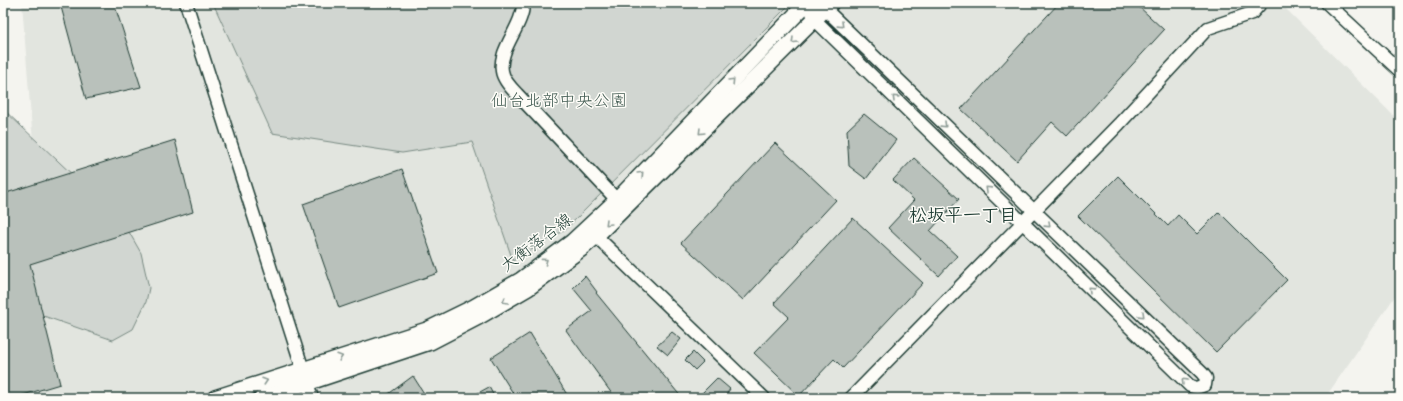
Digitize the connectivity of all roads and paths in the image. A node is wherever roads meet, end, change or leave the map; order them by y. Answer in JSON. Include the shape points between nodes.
{"nodes":[{"id":1,"x":186,"y":3,"type":"edge"},
{"id":2,"x":523,"y":3,"type":"edge"},
{"id":3,"x":808,"y":3,"type":"edge"},
{"id":4,"x":1261,"y":3,"type":"edge"},
{"id":5,"x":1327,"y":3,"type":"edge"},
{"id":6,"x":824,"y":11,"type":"edge"},
{"id":7,"x":1400,"y":71,"type":"edge"},
{"id":8,"x":617,"y":200,"type":"junction"},
{"id":9,"x":1033,"y":211,"type":"junction"},
{"id":10,"x":1022,"y":222,"type":"junction"},
{"id":11,"x":596,"y":236,"type":"junction"},
{"id":12,"x":303,"y":369,"type":"junction"},
{"id":13,"x":307,"y":384,"type":"junction"},
{"id":14,"x":215,"y":398,"type":"edge"},
{"id":15,"x":262,"y":398,"type":"edge"},
{"id":16,"x":312,"y":398,"type":"edge"},
{"id":17,"x":764,"y":398,"type":"edge"},
{"id":18,"x":850,"y":398,"type":"edge"}],
"edges":[{"from":1,"to":12,"type":"street"},
{"from":2,"to":8,"type":"street","via":[[522,15],[506,50],[502,70],[517,94]]},
{"from":3,"to":6,"type":"street"},
{"from":8,"to":3,"type":"main road","name":"大衡落合線","one_way":true},
{"from":4,"to":9,"type":"street","via":[[1252,13],[1208,28],[1119,124]]},
{"from":5,"to":7,"type":"street"},
{"from":6,"to":9,"type":"street","one_way":true},
{"from":10,"to":6,"type":"street","one_way":true},
{"from":6,"to":11,"type":"main road","name":"大衡落合線","one_way":true},
{"from":12,"to":8,"type":"main road","name":"大衡落合線","one_way":true,"via":[[427,330],[474,307],[521,280],[572,242]]},
{"from":9,"to":10,"type":"street"},
{"from":9,"to":10,"type":"street","one_way":true,"via":[[1202,372],[1206,378],[1205,385],[1197,388],[1190,386]]},
{"from":10,"to":18,"type":"street"},
{"from":11,"to":13,"type":"main road","name":"大衡落合線","one_way":true,"via":[[528,288],[430,342]]},
{"from":11,"to":17,"type":"street"},
{"from":12,"to":13,"type":"street"},
{"from":14,"to":12,"type":"main road","name":"大衡落合線","one_way":true},
{"from":13,"to":15,"type":"main road","name":"大衡落合線"},
{"from":13,"to":16,"type":"street"}]}
